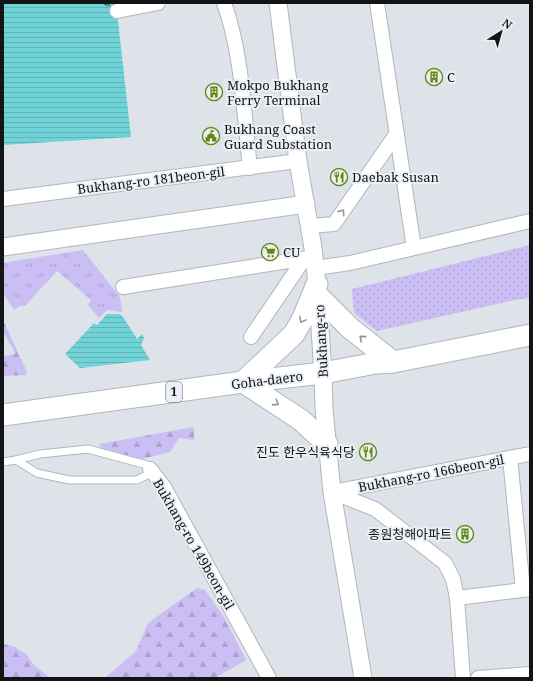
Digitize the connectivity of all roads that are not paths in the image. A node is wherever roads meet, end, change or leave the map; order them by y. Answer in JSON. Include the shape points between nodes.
{"nodes":[{"id":1,"x":158,"y":3,"type":"edge"},
{"id":2,"x":224,"y":3,"type":"edge"},
{"id":3,"x":278,"y":3,"type":"edge"},
{"id":4,"x":377,"y":3,"type":"edge"},
{"id":5,"x":117,"y":11,"type":"dead end"},
{"id":6,"x":397,"y":133,"type":"junction"},
{"id":7,"x":298,"y":161,"type":"junction"},
{"id":8,"x":250,"y":168,"type":"junction"},
{"id":9,"x":3,"y":199,"type":"edge"},
{"id":10,"x":306,"y":204,"type":"junction"},
{"id":11,"x":530,"y":221,"type":"edge"},
{"id":12,"x":310,"y":226,"type":"junction"},
{"id":13,"x":3,"y":247,"type":"edge"},
{"id":14,"x":414,"y":248,"type":"junction"},
{"id":15,"x":314,"y":273,"type":"junction"},
{"id":16,"x":123,"y":287,"type":"dead end"},
{"id":17,"x":530,"y":335,"type":"edge"},
{"id":18,"x":251,"y":337,"type":"dead end"},
{"id":19,"x":393,"y":362,"type":"junction"},
{"id":20,"x":323,"y":373,"type":"junction"},
{"id":21,"x":243,"y":382,"type":"junction"},
{"id":22,"x":3,"y":411,"type":"edge"},
{"id":23,"x":25,"y":413,"type":"junction"},
{"id":24,"x":3,"y":415,"type":"edge"},
{"id":25,"x":3,"y":420,"type":"edge"},
{"id":26,"x":327,"y":444,"type":"junction"},
{"id":27,"x":530,"y":454,"type":"edge"},
{"id":28,"x":510,"y":458,"type":"junction"},
{"id":29,"x":16,"y":460,"type":"junction"},
{"id":30,"x":3,"y":462,"type":"edge"},
{"id":31,"x":151,"y":470,"type":"junction"},
{"id":32,"x":332,"y":492,"type":"junction"},
{"id":33,"x":526,"y":590,"type":"edge"},
{"id":34,"x":457,"y":598,"type":"junction"},
{"id":35,"x":530,"y":674,"type":"edge"},
{"id":36,"x":269,"y":678,"type":"edge"},
{"id":37,"x":363,"y":678,"type":"edge"},
{"id":38,"x":463,"y":678,"type":"edge"},
{"id":39,"x":478,"y":678,"type":"edge"}],
"edges":[{"from":1,"to":5,"type":"street"},
{"from":2,"to":8,"type":"street","via":[[231,21]]},
{"from":3,"to":7,"type":"street","name":"Bukhang-ro"},
{"from":4,"to":6,"type":"street"},
{"from":12,"to":6,"type":"street","one_way":true,"via":[[334,224]]},
{"from":6,"to":14,"type":"street"},
{"from":7,"to":8,"type":"street","name":"Bukhang-ro 181beon-gil"},
{"from":7,"to":10,"type":"street","name":"Bukhang-ro"},
{"from":8,"to":9,"type":"street","name":"Bukhang-ro 181beon-gil"},
{"from":10,"to":12,"type":"street","name":"Bukhang-ro"},
{"from":10,"to":13,"type":"street"},
{"from":11,"to":14,"type":"street"},
{"from":12,"to":15,"type":"street","name":"Bukhang-ro"},
{"from":14,"to":15,"type":"street"},
{"from":15,"to":16,"type":"street"},
{"from":15,"to":18,"type":"street"},
{"from":19,"to":15,"type":"main road","one_way":true,"via":[[350,328]]},
{"from":15,"to":20,"type":"street","name":"Bukhang-ro"},
{"from":15,"to":21,"type":"main road","one_way":true,"via":[[303,318],[294,334]]},
{"from":17,"to":19,"type":"main road","name":"Goha-daero","number":"1"},
{"from":19,"to":20,"type":"main road","name":"Goha-daero","number":"1"},
{"from":20,"to":21,"type":"main road","name":"Goha-daero","number":"1"},
{"from":20,"to":26,"type":"street","name":"Bukhang-ro"},
{"from":21,"to":23,"type":"main road","name":"Goha-daero","number":"1"},
{"from":21,"to":26,"type":"main road","one_way":true,"via":[[301,420]]},
{"from":22,"to":23,"type":"main road"},
{"from":23,"to":24,"type":"main road","name":"Goha-daero","number":"1"},
{"from":23,"to":25,"type":"main road"},
{"from":26,"to":32,"type":"street","name":"Bukhang-ro"},
{"from":27,"to":28,"type":"street","name":"Bukhang-ro 166beon-gil"},
{"from":28,"to":32,"type":"street","name":"Bukhang-ro 166beon-gil"},
{"from":28,"to":33,"type":"street"},
{"from":29,"to":30,"type":"lane","name":"Bukhang-ro 149beon-gil"},
{"from":29,"to":31,"type":"lane","name":"Bukhang-ro 149beon-gil","via":[[40,454],[88,449],[147,465]]},
{"from":29,"to":31,"type":"lane","via":[[37,473],[69,480],[137,480]]},
{"from":31,"to":36,"type":"street","name":"Bukhang-ro 149beon-gil","via":[[164,487]]},
{"from":32,"to":34,"type":"street","via":[[375,509],[445,563],[453,579]]},
{"from":32,"to":37,"type":"street","name":"Bukhang-ro"},
{"from":33,"to":34,"type":"street"},
{"from":34,"to":38,"type":"street"},
{"from":35,"to":39,"type":"street"}]}
